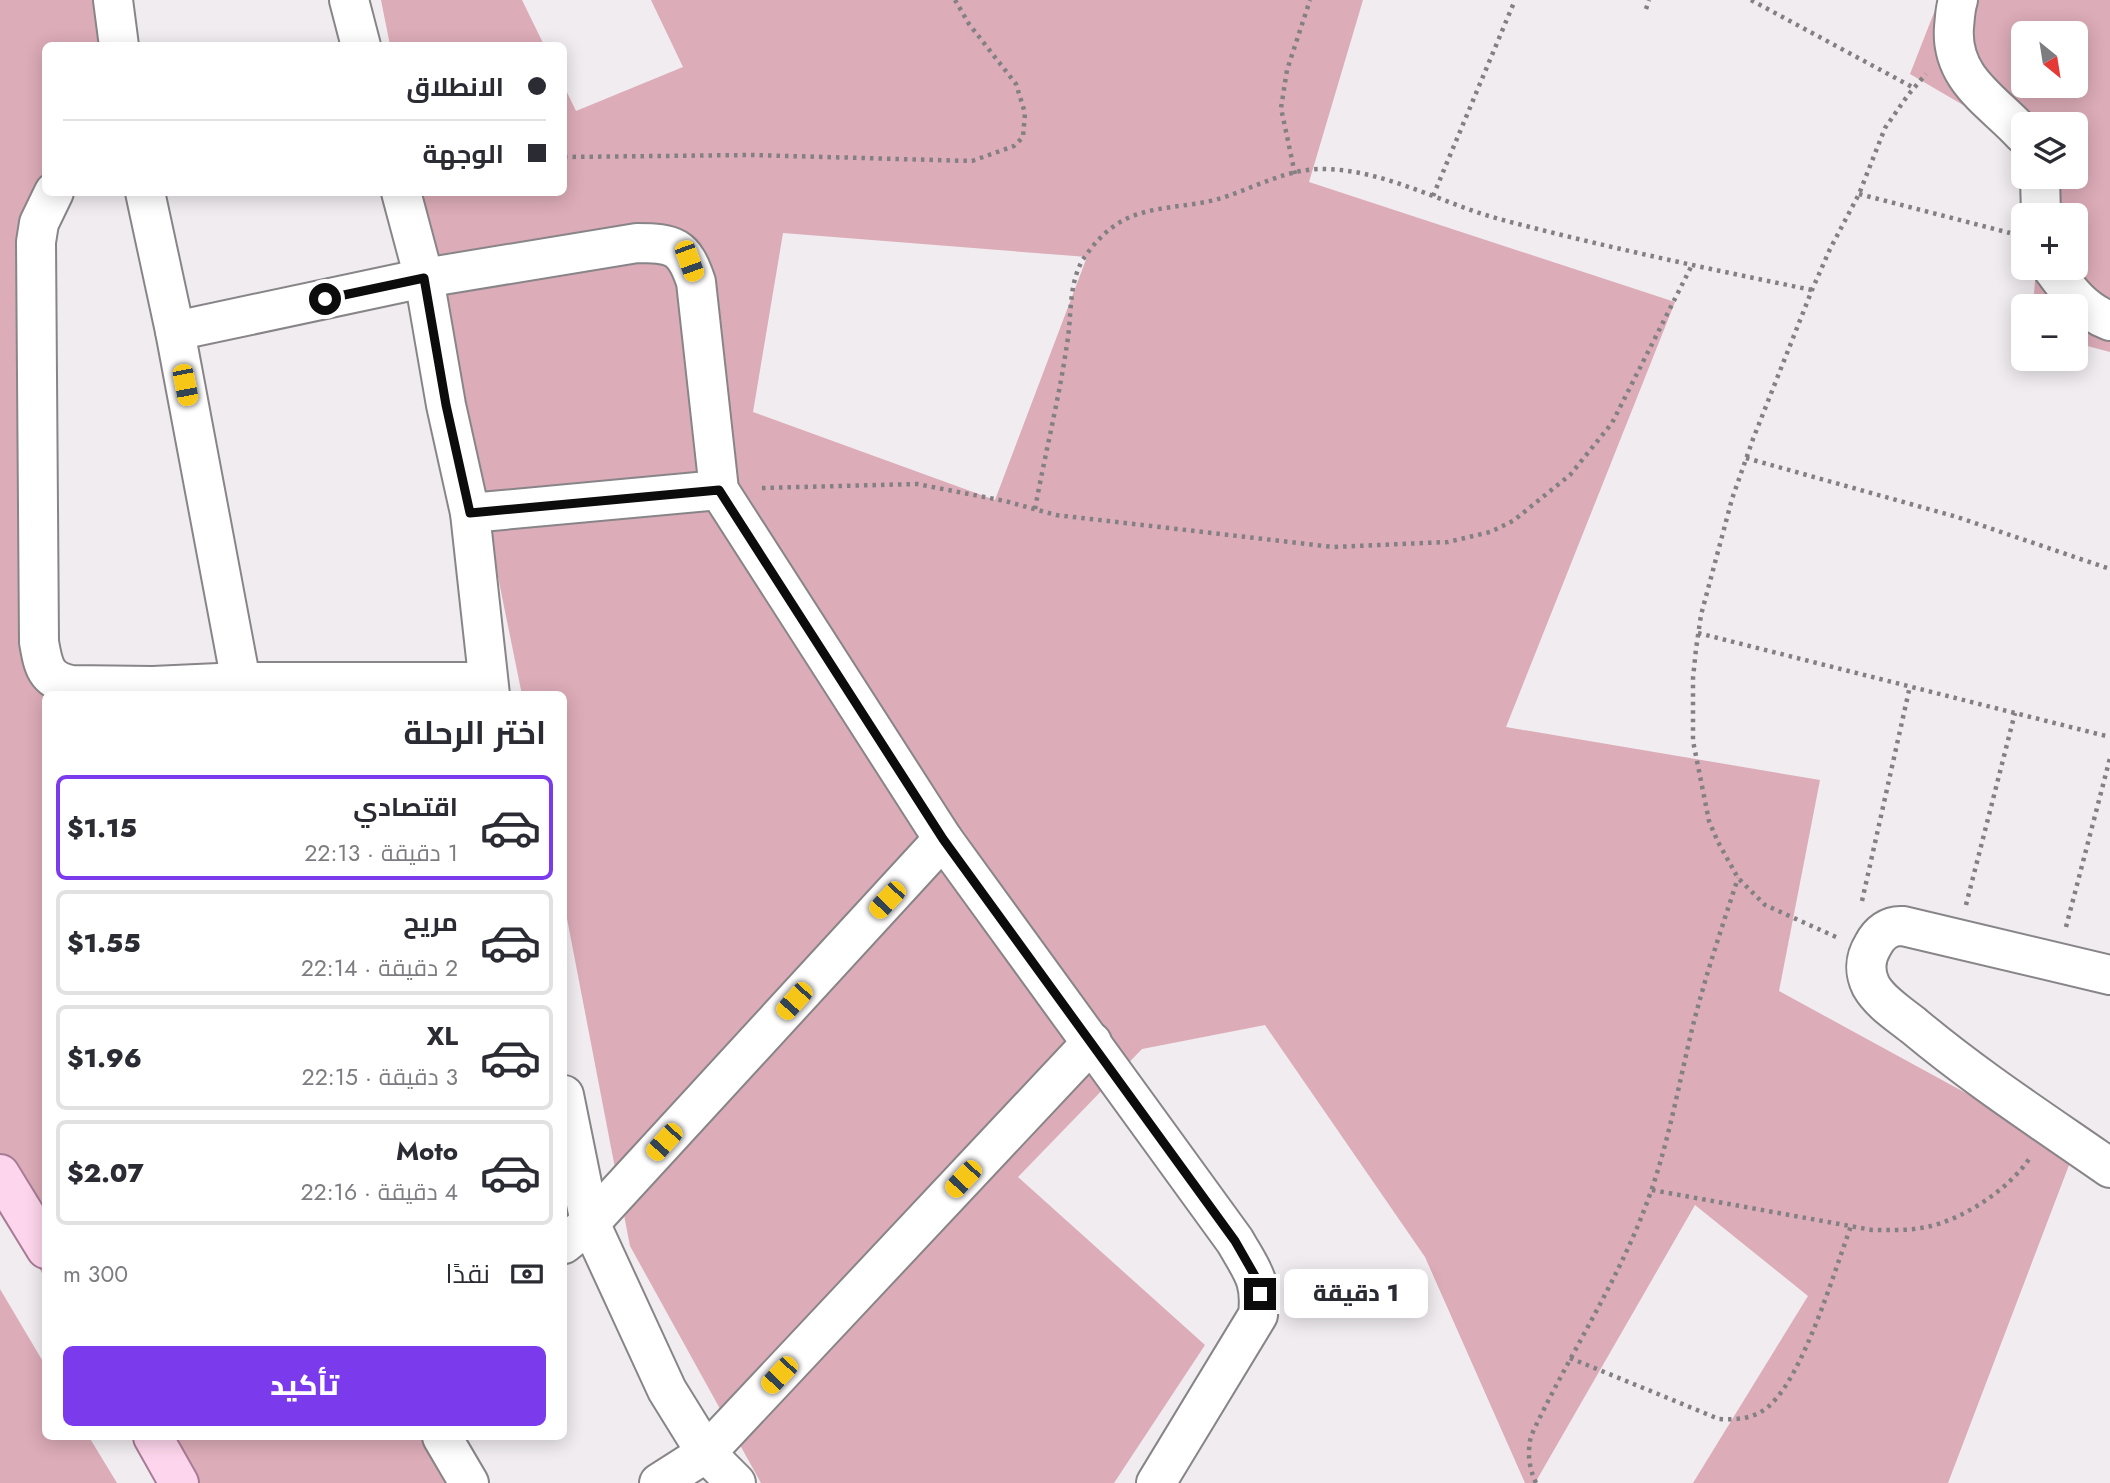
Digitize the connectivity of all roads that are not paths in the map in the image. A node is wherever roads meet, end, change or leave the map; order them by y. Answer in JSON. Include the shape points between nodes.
{"nodes":[{"id":1,"x":113,"y":0,"type":"edge"},
{"id":2,"x":349,"y":0,"type":"edge"},
{"id":3,"x":1958,"y":0,"type":"edge"},
{"id":4,"x":118,"y":42,"type":"edge"},
{"id":5,"x":360,"y":42,"type":"edge"},
{"id":6,"x":2011,"y":123,"type":"edge"},
{"id":7,"x":52,"y":196,"type":"edge"},
{"id":8,"x":146,"y":196,"type":"edge"},
{"id":9,"x":402,"y":196,"type":"edge"},
{"id":10,"x":424,"y":278,"type":"junction"},
{"id":11,"x":2061,"y":280,"type":"edge"},
{"id":12,"x":2110,"y":321,"type":"edge"},
{"id":13,"x":175,"y":331,"type":"junction"},
{"id":14,"x":719,"y":490,"type":"junction"},
{"id":15,"x":470,"y":513,"type":"junction"},
{"id":16,"x":241,"y":682,"type":"junction"},
{"id":17,"x":489,"y":688,"type":"edge"},
{"id":18,"x":943,"y":839,"type":"junction"},
{"id":19,"x":2110,"y":975,"type":"edge"},
{"id":20,"x":1092,"y":1042,"type":"junction"},
{"id":21,"x":567,"y":1127,"type":"edge"},
{"id":22,"x":2110,"y":1168,"type":"edge"},
{"id":23,"x":0,"y":1174,"type":"edge"},
{"id":24,"x":577,"y":1234,"type":"edge"},
{"id":25,"x":42,"y":1242,"type":"edge"},
{"id":26,"x":155,"y":1440,"type":"edge"},
{"id":27,"x":444,"y":1440,"type":"edge"},
{"id":28,"x":706,"y":1453,"type":"junction"},
{"id":29,"x":179,"y":1483,"type":"edge"},
{"id":30,"x":469,"y":1483,"type":"edge"},
{"id":31,"x":659,"y":1483,"type":"edge"},
{"id":32,"x":736,"y":1483,"type":"edge"},
{"id":33,"x":1156,"y":1483,"type":"edge"}],
"edges":[{"from":1,"to":4,"type":"street"},
{"from":2,"to":5,"type":"street"},
{"from":3,"to":6,"type":"street","via":[[1953,45],[1960,66]]},
{"from":7,"to":16,"type":"street","via":[[36,242],[42,661],[53,678],[71,685]]},
{"from":8,"to":13,"type":"street"},
{"from":9,"to":10,"type":"street"},
{"from":10,"to":13,"type":"street"},
{"from":10,"to":14,"type":"street","via":[[637,243],[663,243],[680,252],[689,261],[696,282]]},
{"from":10,"to":15,"type":"street"},
{"from":11,"to":12,"type":"street","via":[[2072,296]]},
{"from":13,"to":16,"type":"street"},
{"from":14,"to":15,"type":"street"},
{"from":14,"to":18,"type":"street"},
{"from":15,"to":17,"type":"street"},
{"from":16,"to":17,"type":"street"},
{"from":18,"to":20,"type":"street"},
{"from":18,"to":24,"type":"street"},
{"from":19,"to":22,"type":"street","via":[[1925,929],[1896,926],[1877,938],[1866,966],[1868,980],[1880,999],[1942,1050]]},
{"from":20,"to":28,"type":"street"},
{"from":20,"to":33,"type":"street","via":[[1235,1241],[1260,1294],[1258,1315]]},
{"from":21,"to":24,"type":"street"},
{"from":23,"to":25,"type":"main road"},
{"from":24,"to":28,"type":"street"},
{"from":26,"to":29,"type":"main road"},
{"from":27,"to":30,"type":"street"},
{"from":28,"to":31,"type":"street"},
{"from":28,"to":32,"type":"street"}]}
